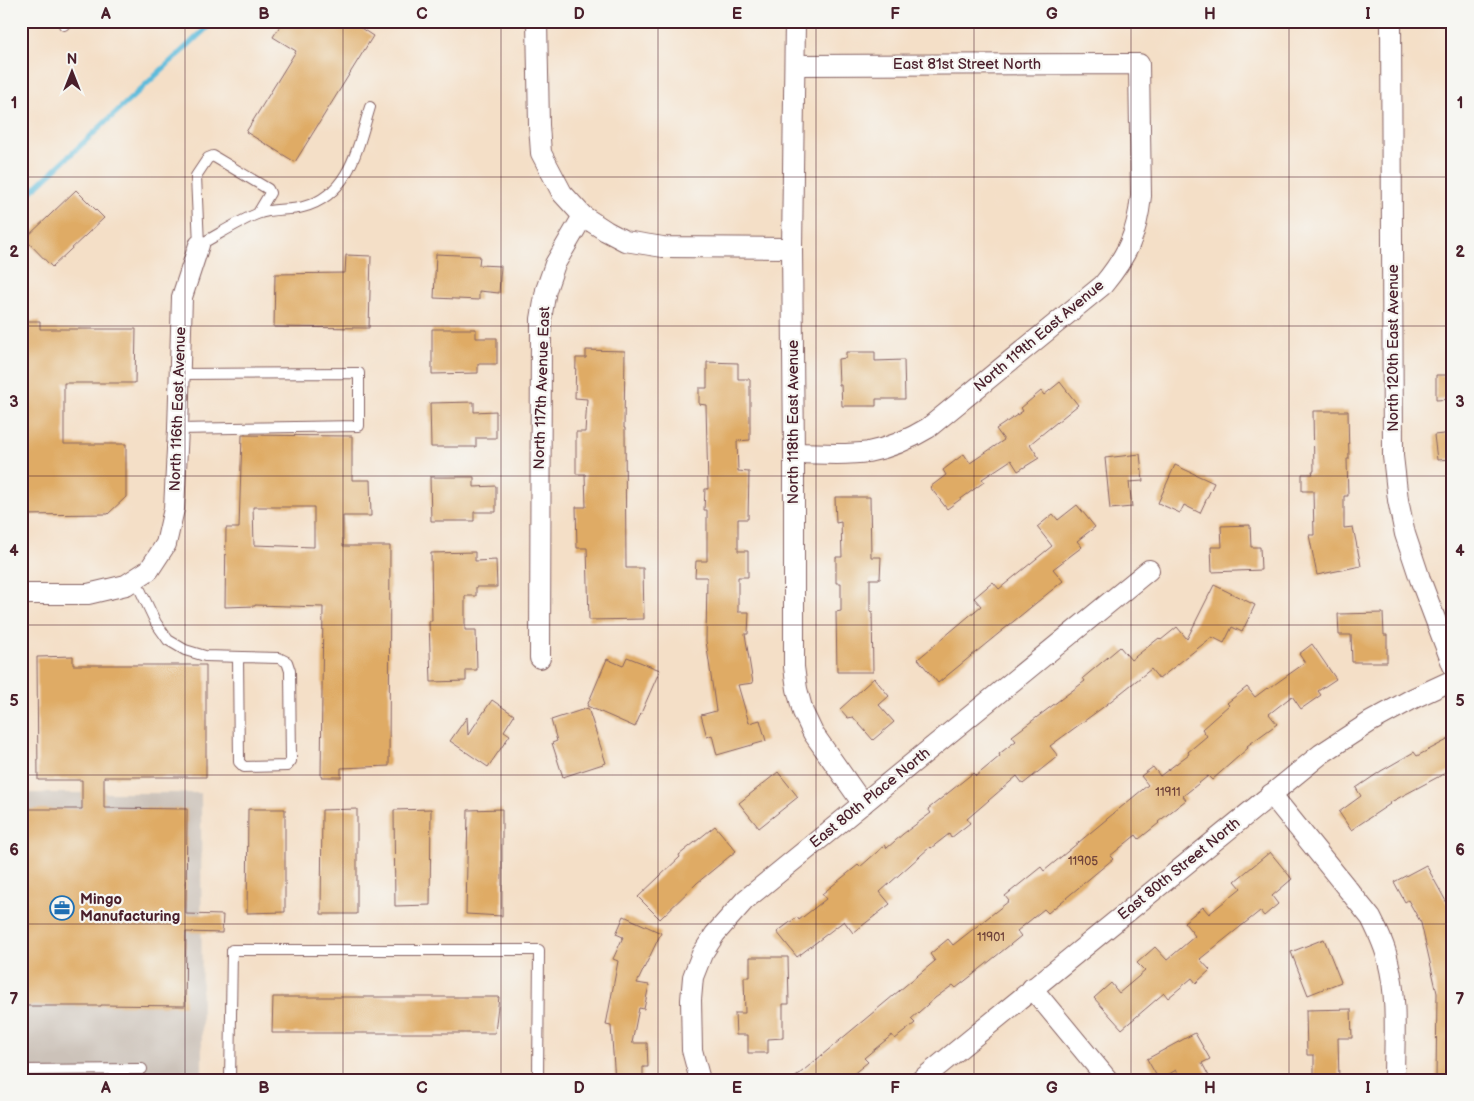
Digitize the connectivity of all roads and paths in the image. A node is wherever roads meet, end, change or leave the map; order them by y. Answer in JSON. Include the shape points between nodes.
{"nodes":[{"id":1,"x":537,"y":21,"type":"edge"},
{"id":2,"x":796,"y":21,"type":"edge"},
{"id":3,"x":1391,"y":21,"type":"edge"},
{"id":4,"x":795,"y":64,"type":"junction"},
{"id":5,"x":1139,"y":64,"type":"joint"},
{"id":6,"x":370,"y":106,"type":"dead end"},
{"id":7,"x":258,"y":214,"type":"junction"},
{"id":8,"x":583,"y":216,"type":"junction"},
{"id":9,"x":199,"y":245,"type":"junction"},
{"id":10,"x":792,"y":248,"type":"junction"},
{"id":11,"x":180,"y":374,"type":"junction"},
{"id":12,"x":178,"y":429,"type":"junction"},
{"id":13,"x":794,"y":453,"type":"junction"},
{"id":14,"x":1149,"y":570,"type":"dead end"},
{"id":15,"x":142,"y":574,"type":"junction"},
{"id":16,"x":21,"y":594,"type":"edge"},
{"id":17,"x":238,"y":657,"type":"junction"},
{"id":18,"x":540,"y":658,"type":"dead end"},
{"id":19,"x":1453,"y":666,"type":"edge"},
{"id":20,"x":1453,"y":680,"type":"edge"},
{"id":21,"x":1271,"y":794,"type":"junction"},
{"id":22,"x":863,"y":804,"type":"junction"},
{"id":23,"x":1032,"y":988,"type":"junction"},
{"id":24,"x":142,"y":1069,"type":"dead end"},
{"id":25,"x":21,"y":1070,"type":"edge"},
{"id":26,"x":230,"y":1080,"type":"edge"},
{"id":27,"x":538,"y":1080,"type":"edge"},
{"id":28,"x":700,"y":1080,"type":"edge"},
{"id":29,"x":921,"y":1080,"type":"edge"},
{"id":30,"x":1108,"y":1080,"type":"edge"},
{"id":31,"x":1394,"y":1080,"type":"edge"}],
"edges":[{"from":1,"to":8,"type":"street","via":[[541,153],[562,193]]},
{"from":2,"to":4,"type":"street","name":"North 118th East Avenue"},
{"from":3,"to":19,"type":"street","name":"North 120th East Avenue","via":[[1393,456],[1406,534]]},
{"from":4,"to":5,"type":"street","name":"East 81st Street North"},
{"from":4,"to":10,"type":"street","name":"North 118th East Avenue"},
{"from":5,"to":13,"type":"street","name":"North 119th East Avenue","via":[[1139,216],[1128,250],[1103,285],[928,428],[911,438],[868,452]]},
{"from":6,"to":7,"type":"lane","via":[[352,165],[330,194],[304,207]]},
{"from":7,"to":9,"type":"lane"},
{"from":7,"to":9,"type":"lane","via":[[270,193],[268,189],[213,156],[208,158],[196,176]]},
{"from":8,"to":10,"type":"street","via":[[626,240],[648,244]]},
{"from":8,"to":18,"type":"street","name":"North 117th Avenue East","via":[[555,264],[541,319]]},
{"from":9,"to":11,"type":"street","name":"North 116th East Avenue","via":[[182,297]]},
{"from":10,"to":13,"type":"street","name":"North 118th East Avenue"},
{"from":11,"to":12,"type":"street","name":"North 116th East Avenue"},
{"from":11,"to":12,"type":"lane","via":[[359,372],[359,426]]},
{"from":12,"to":15,"type":"street","name":"North 116th East Avenue","via":[[174,509],[166,544]]},
{"from":13,"to":22,"type":"street","name":"North 118th East Avenue","via":[[793,642],[797,690],[813,733]]},
{"from":14,"to":22,"type":"street","name":"East 80th Place North"},
{"from":15,"to":16,"type":"street","via":[[126,586],[88,594]]},
{"from":15,"to":17,"type":"lane","via":[[156,623],[168,640],[205,656]]},
{"from":17,"to":17,"type":"lane","via":[[279,658],[287,662],[290,671],[291,761],[287,766],[244,766],[239,762]]},
{"from":20,"to":21,"type":"street","name":"East 80th Street North","via":[[1370,722],[1321,754]]},
{"from":21,"to":23,"type":"street","name":"East 80th Street North"},
{"from":21,"to":31,"type":"street","via":[[1372,918],[1393,982]]},
{"from":22,"to":28,"type":"street","name":"East 80th Place North","via":[[745,900],[702,954],[693,977],[691,1000],[692,1050]]},
{"from":23,"to":29,"type":"street","name":"East 80th Street North"},
{"from":23,"to":30,"type":"street"},
{"from":24,"to":25,"type":"lane"},
{"from":26,"to":27,"type":"lane","via":[[232,950],[539,950]]}]}
